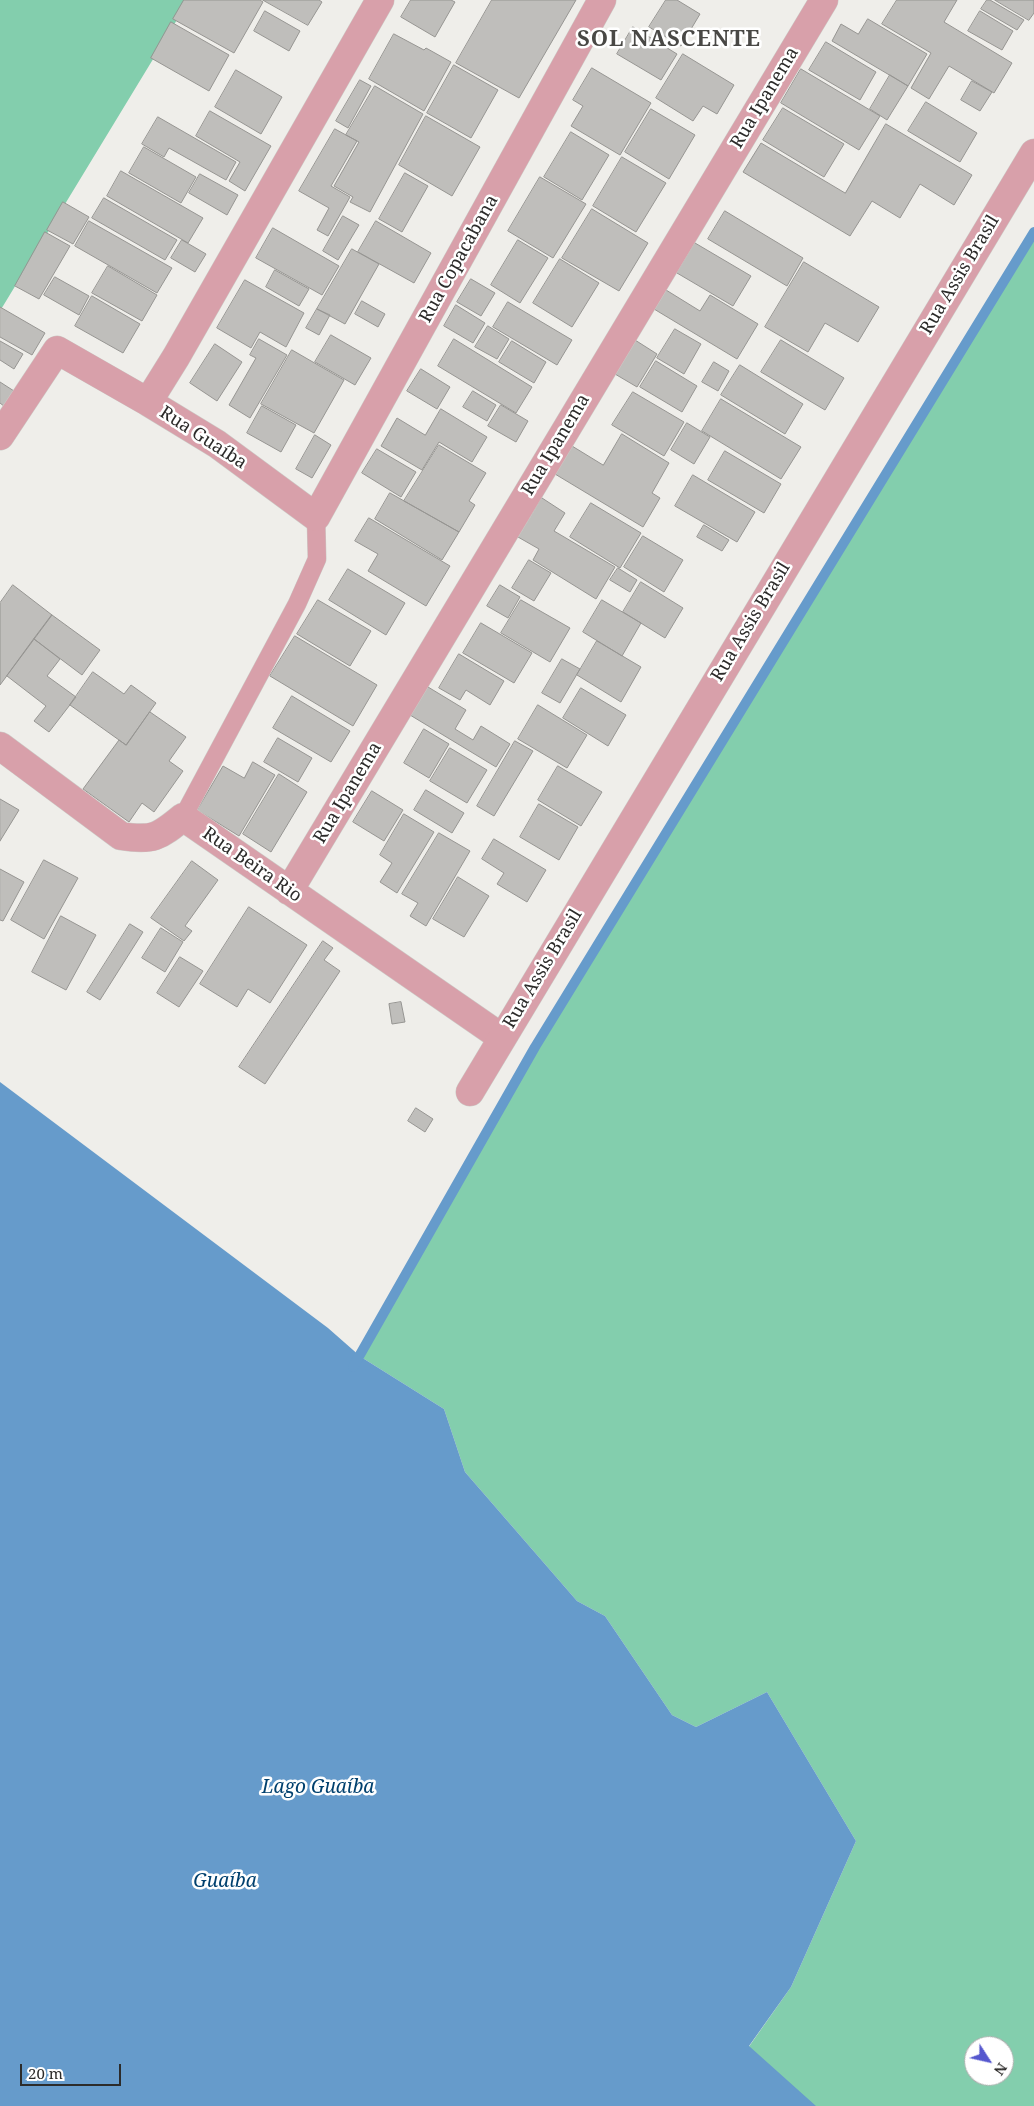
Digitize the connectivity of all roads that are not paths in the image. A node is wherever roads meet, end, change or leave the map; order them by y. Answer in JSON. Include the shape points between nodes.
{"nodes":[{"id":1,"x":380,"y":0,"type":"edge"},
{"id":2,"x":602,"y":0,"type":"edge"},
{"id":3,"x":824,"y":0,"type":"edge"},
{"id":4,"x":1034,"y":153,"type":"edge"},
{"id":5,"x":148,"y":402,"type":"junction"},
{"id":6,"x":0,"y":436,"type":"edge"},
{"id":7,"x":316,"y":518,"type":"junction"},
{"id":8,"x":0,"y":746,"type":"edge"},
{"id":9,"x":183,"y":817,"type":"junction"},
{"id":10,"x":289,"y":891,"type":"junction"},
{"id":11,"x":502,"y":1037,"type":"junction"},
{"id":12,"x":470,"y":1092,"type":"dead end"}],
"edges":[{"from":1,"to":5,"type":"street","name":"Rua Guaíba"},
{"from":2,"to":7,"type":"street","name":"Rua Copacabana"},
{"from":3,"to":10,"type":"street","name":"Rua Ipanema"},
{"from":4,"to":11,"type":"street","name":"Rua Assis Brasil"},
{"from":5,"to":6,"type":"street","via":[[57,350]]},
{"from":5,"to":7,"type":"street","name":"Rua Guaíba","via":[[217,444]]},
{"from":7,"to":9,"type":"lane","via":[[317,559],[309,577]]},
{"from":8,"to":9,"type":"street","name":"Rua Beira Rio","via":[[121,836],[142,840],[162,834]]},
{"from":9,"to":10,"type":"street","name":"Rua Beira Rio"},
{"from":10,"to":11,"type":"street","name":"Rua Beira Rio"},
{"from":11,"to":12,"type":"street","name":"Rua Assis Brasil"}]}
